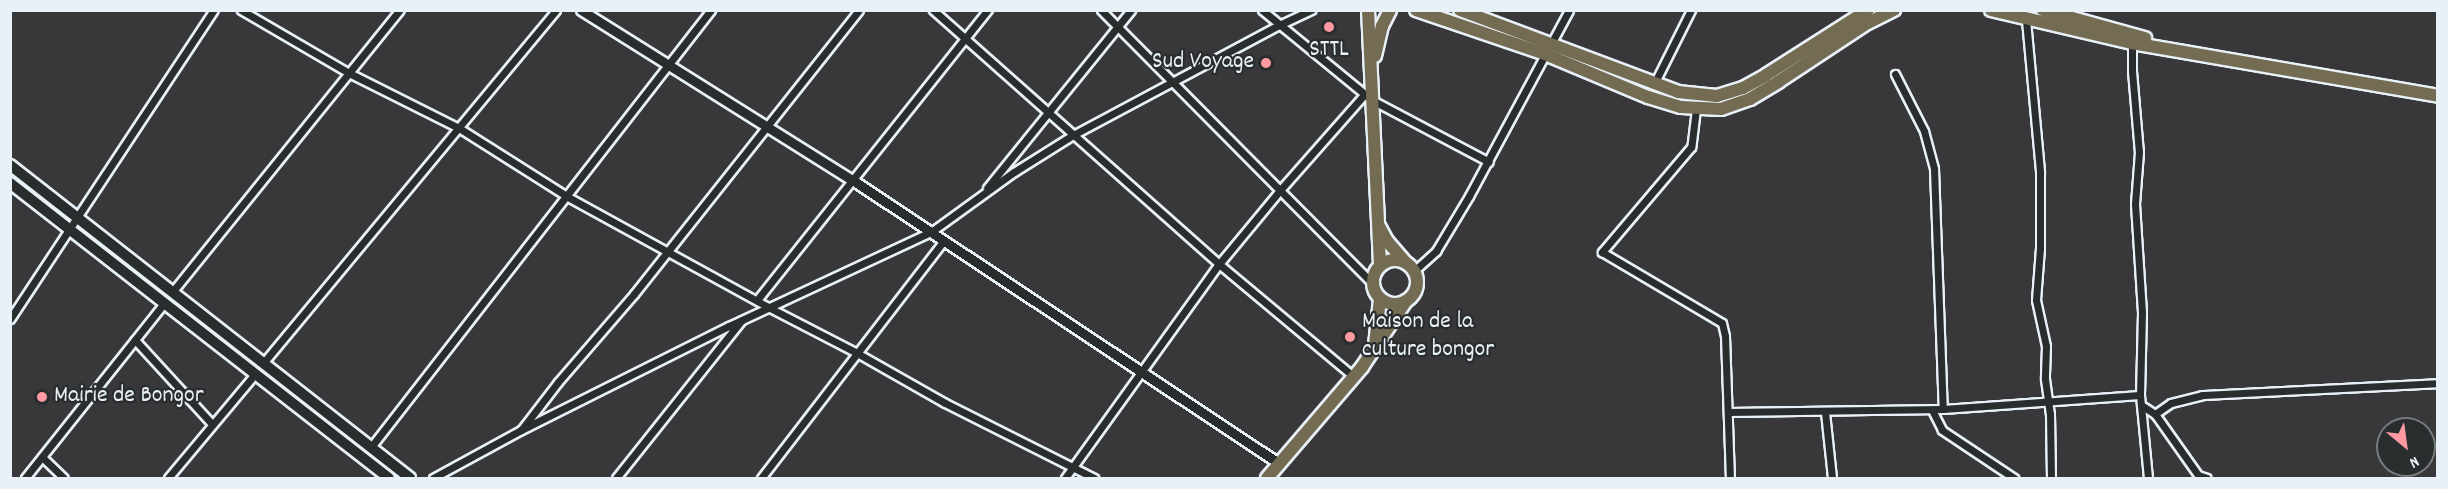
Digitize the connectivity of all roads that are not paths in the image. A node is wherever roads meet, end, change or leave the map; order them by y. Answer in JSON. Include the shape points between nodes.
{"nodes":[{"id":1,"x":214,"y":10,"type":"edge"},
{"id":2,"x":241,"y":10,"type":"edge"},
{"id":3,"x":400,"y":10,"type":"edge"},
{"id":4,"x":556,"y":10,"type":"edge"},
{"id":5,"x":581,"y":10,"type":"edge"},
{"id":6,"x":711,"y":10,"type":"edge"},
{"id":7,"x":859,"y":10,"type":"edge"},
{"id":8,"x":933,"y":10,"type":"edge"},
{"id":9,"x":988,"y":10,"type":"edge"},
{"id":10,"x":1101,"y":10,"type":"edge"},
{"id":11,"x":1131,"y":10,"type":"edge"},
{"id":12,"x":1262,"y":10,"type":"edge"},
{"id":13,"x":1311,"y":10,"type":"edge"},
{"id":14,"x":1368,"y":10,"type":"edge"},
{"id":15,"x":1390,"y":10,"type":"edge"},
{"id":16,"x":1416,"y":10,"type":"edge"},
{"id":17,"x":1460,"y":10,"type":"edge"},
{"id":18,"x":1569,"y":10,"type":"edge"},
{"id":19,"x":1691,"y":10,"type":"edge"},
{"id":20,"x":1868,"y":10,"type":"edge"},
{"id":21,"x":1894,"y":10,"type":"edge"},
{"id":22,"x":1991,"y":10,"type":"edge"},
{"id":23,"x":2043,"y":10,"type":"edge"},
{"id":24,"x":2026,"y":20,"type":"junction"},
{"id":25,"x":1277,"y":26,"type":"junction"},
{"id":26,"x":1118,"y":27,"type":"junction"},
{"id":27,"x":965,"y":38,"type":"junction"},
{"id":28,"x":2132,"y":43,"type":"junction"},
{"id":29,"x":1548,"y":49,"type":"junction"},
{"id":30,"x":2204,"y":54,"type":"junction"},
{"id":31,"x":668,"y":67,"type":"junction"},
{"id":32,"x":1372,"y":72,"type":"junction"},
{"id":33,"x":349,"y":74,"type":"junction"},
{"id":34,"x":1895,"y":74,"type":"dead end"},
{"id":35,"x":1173,"y":81,"type":"junction"},
{"id":36,"x":1654,"y":84,"type":"junction"},
{"id":37,"x":2438,"y":96,"type":"edge"},
{"id":38,"x":1368,"y":98,"type":"junction"},
{"id":39,"x":1696,"y":109,"type":"junction"},
{"id":40,"x":1049,"y":112,"type":"junction"},
{"id":41,"x":769,"y":127,"type":"junction"},
{"id":42,"x":459,"y":128,"type":"junction"},
{"id":43,"x":1073,"y":135,"type":"junction"},
{"id":44,"x":1488,"y":162,"type":"junction"},
{"id":45,"x":10,"y":165,"type":"edge"},
{"id":46,"x":21,"y":173,"type":"junction"},
{"id":47,"x":854,"y":181,"type":"junction"},
{"id":48,"x":12,"y":184,"type":"edge"},
{"id":49,"x":1281,"y":189,"type":"junction"},
{"id":50,"x":982,"y":195,"type":"junction"},
{"id":51,"x":568,"y":197,"type":"junction"},
{"id":52,"x":78,"y":217,"type":"junction"},
{"id":53,"x":1377,"y":219,"type":"junction"},
{"id":54,"x":70,"y":229,"type":"junction"},
{"id":55,"x":931,"y":232,"type":"junction"},
{"id":56,"x":944,"y":240,"type":"junction"},
{"id":57,"x":668,"y":252,"type":"junction"},
{"id":58,"x":1219,"y":264,"type":"junction"},
{"id":59,"x":1380,"y":265,"type":"junction"},
{"id":60,"x":1410,"y":266,"type":"junction"},
{"id":61,"x":1372,"y":283,"type":"junction"},
{"id":62,"x":173,"y":291,"type":"junction"},
{"id":63,"x":1380,"y":298,"type":"junction"},
{"id":64,"x":757,"y":300,"type":"junction"},
{"id":65,"x":1406,"y":301,"type":"junction"},
{"id":66,"x":164,"y":303,"type":"junction"},
{"id":67,"x":768,"y":307,"type":"junction"},
{"id":68,"x":10,"y":319,"type":"edge"},
{"id":69,"x":742,"y":319,"type":"junction"},
{"id":70,"x":135,"y":340,"type":"junction"},
{"id":71,"x":1375,"y":350,"type":"junction"},
{"id":72,"x":857,"y":353,"type":"junction"},
{"id":73,"x":264,"y":362,"type":"junction"},
{"id":74,"x":255,"y":374,"type":"junction"},
{"id":75,"x":1141,"y":374,"type":"junction"},
{"id":76,"x":1354,"y":377,"type":"junction"},
{"id":77,"x":2438,"y":383,"type":"edge"},
{"id":78,"x":2140,"y":395,"type":"junction"},
{"id":79,"x":2048,"y":401,"type":"junction"},
{"id":80,"x":2141,"y":405,"type":"junction"},
{"id":81,"x":319,"y":407,"type":"junction"},
{"id":82,"x":1932,"y":410,"type":"junction"},
{"id":83,"x":1943,"y":410,"type":"junction"},
{"id":84,"x":1728,"y":412,"type":"junction"},
{"id":85,"x":1825,"y":412,"type":"junction"},
{"id":86,"x":2155,"y":414,"type":"junction"},
{"id":87,"x":310,"y":417,"type":"junction"},
{"id":88,"x":212,"y":424,"type":"junction"},
{"id":89,"x":521,"y":430,"type":"junction"},
{"id":90,"x":371,"y":447,"type":"junction"},
{"id":91,"x":42,"y":457,"type":"junction"},
{"id":92,"x":1280,"y":464,"type":"junction"},
{"id":93,"x":1074,"y":467,"type":"junction"},
{"id":94,"x":26,"y":478,"type":"edge"},
{"id":95,"x":64,"y":478,"type":"edge"},
{"id":96,"x":168,"y":478,"type":"edge"},
{"id":97,"x":389,"y":478,"type":"edge"},
{"id":98,"x":410,"y":478,"type":"edge"},
{"id":99,"x":433,"y":478,"type":"edge"},
{"id":100,"x":616,"y":478,"type":"edge"},
{"id":101,"x":761,"y":478,"type":"edge"},
{"id":102,"x":1065,"y":478,"type":"edge"},
{"id":103,"x":1094,"y":478,"type":"edge"},
{"id":104,"x":1268,"y":478,"type":"edge"},
{"id":105,"x":1730,"y":478,"type":"edge"},
{"id":106,"x":1832,"y":478,"type":"edge"},
{"id":107,"x":2014,"y":478,"type":"edge"},
{"id":108,"x":2050,"y":478,"type":"edge"},
{"id":109,"x":2148,"y":478,"type":"edge"},
{"id":110,"x":2207,"y":478,"type":"edge"}],
"edges":[{"from":1,"to":52,"type":"street"},
{"from":2,"to":33,"type":"street"},
{"from":3,"to":33,"type":"street"},
{"from":4,"to":42,"type":"street"},
{"from":5,"to":31,"type":"street"},
{"from":6,"to":31,"type":"street"},
{"from":7,"to":41,"type":"street"},
{"from":8,"to":27,"type":"street"},
{"from":9,"to":27,"type":"street"},
{"from":10,"to":26,"type":"street"},
{"from":11,"to":26,"type":"street"},
{"from":12,"to":25,"type":"street"},
{"from":13,"to":25,"type":"street"},
{"from":14,"to":32,"type":"highway"},
{"from":15,"to":32,"type":"highway","via":[[1382,26]]},
{"from":16,"to":29,"type":"highway"},
{"from":17,"to":29,"type":"highway"},
{"from":18,"to":29,"type":"street"},
{"from":19,"to":36,"type":"street"},
{"from":20,"to":36,"type":"highway","via":[[1743,88],[1717,96]]},
{"from":21,"to":39,"type":"highway","via":[[1864,25],[1750,99],[1721,109]]},
{"from":22,"to":24,"type":"highway"},
{"from":23,"to":30,"type":"highway"},
{"from":24,"to":28,"type":"highway"},
{"from":24,"to":79,"type":"street","via":[[2040,185],[2036,300],[2046,346],[2044,379]]},
{"from":25,"to":35,"type":"street"},
{"from":25,"to":38,"type":"street"},
{"from":26,"to":35,"type":"street"},
{"from":26,"to":40,"type":"street"},
{"from":27,"to":40,"type":"street"},
{"from":27,"to":47,"type":"street"},
{"from":28,"to":30,"type":"highway"},
{"from":28,"to":78,"type":"street","via":[[2139,152],[2135,204],[2142,313]]},
{"from":29,"to":36,"type":"highway"},
{"from":29,"to":39,"type":"highway","via":[[1648,97]]},
{"from":29,"to":44,"type":"street"},
{"from":30,"to":37,"type":"highway"},
{"from":31,"to":41,"type":"street"},
{"from":31,"to":51,"type":"street"},
{"from":32,"to":38,"type":"highway"},
{"from":33,"to":42,"type":"street"},
{"from":33,"to":62,"type":"street"},
{"from":34,"to":83,"type":"street","via":[[1924,131],[1934,169]]},
{"from":35,"to":43,"type":"street"},
{"from":35,"to":49,"type":"street"},
{"from":38,"to":44,"type":"street"},
{"from":38,"to":49,"type":"street"},
{"from":38,"to":53,"type":"highway"},
{"from":39,"to":84,"type":"street","via":[[1691,147],[1602,252],[1722,323]]},
{"from":40,"to":43,"type":"street"},
{"from":40,"to":50,"type":"street"},
{"from":41,"to":47,"type":"street"},
{"from":41,"to":57,"type":"street"},
{"from":42,"to":51,"type":"street"},
{"from":42,"to":73,"type":"street"},
{"from":43,"to":50,"type":"street"},
{"from":43,"to":58,"type":"street"},
{"from":44,"to":60,"type":"street","via":[[1436,251]]},
{"from":45,"to":46,"type":"main road"},
{"from":46,"to":48,"type":"main road"},
{"from":46,"to":52,"type":"main road"},
{"from":47,"to":55,"type":"street"},
{"from":47,"to":64,"type":"street"},
{"from":48,"to":54,"type":"main road"},
{"from":49,"to":58,"type":"street"},
{"from":49,"to":61,"type":"street"},
{"from":50,"to":55,"type":"street"},
{"from":51,"to":57,"type":"street"},
{"from":51,"to":90,"type":"street"},
{"from":52,"to":54,"type":"street"},
{"from":52,"to":62,"type":"main road"},
{"from":53,"to":59,"type":"highway"},
{"from":53,"to":60,"type":"highway","via":[[1387,241]]},
{"from":54,"to":66,"type":"main road"},
{"from":54,"to":68,"type":"street"},
{"from":55,"to":56,"type":"street"},
{"from":55,"to":67,"type":"street"},
{"from":56,"to":72,"type":"street"},
{"from":56,"to":75,"type":"street"},
{"from":57,"to":64,"type":"street"},
{"from":57,"to":89,"type":"street"},
{"from":58,"to":75,"type":"street"},
{"from":58,"to":76,"type":"street"},
{"from":59,"to":60,"type":"highway","via":[[1392,259]]},
{"from":59,"to":61,"type":"highway"},
{"from":60,"to":65,"type":"highway","via":[[1417,284]]},
{"from":61,"to":63,"type":"highway"},
{"from":62,"to":73,"type":"main road"},
{"from":63,"to":65,"type":"highway","via":[[1392,304]]},
{"from":63,"to":71,"type":"highway"},
{"from":64,"to":67,"type":"street"},
{"from":65,"to":71,"type":"highway"},
{"from":66,"to":70,"type":"street"},
{"from":66,"to":74,"type":"main road"},
{"from":67,"to":69,"type":"street"},
{"from":67,"to":72,"type":"street"},
{"from":69,"to":89,"type":"street"},
{"from":69,"to":100,"type":"street"},
{"from":70,"to":88,"type":"street"},
{"from":70,"to":91,"type":"street"},
{"from":71,"to":76,"type":"highway"},
{"from":72,"to":93,"type":"street","via":[[945,403]]},
{"from":72,"to":101,"type":"street"},
{"from":73,"to":81,"type":"main road"},
{"from":74,"to":87,"type":"main road"},
{"from":74,"to":88,"type":"street"},
{"from":75,"to":92,"type":"street"},
{"from":75,"to":93,"type":"street"},
{"from":76,"to":92,"type":"highway"},
{"from":77,"to":86,"type":"street","via":[[2202,395],[2172,403]]},
{"from":78,"to":79,"type":"street"},
{"from":78,"to":80,"type":"street"},
{"from":79,"to":83,"type":"street"},
{"from":79,"to":108,"type":"street"},
{"from":80,"to":86,"type":"street"},
{"from":80,"to":109,"type":"street"},
{"from":81,"to":87,"type":"main road"},
{"from":81,"to":90,"type":"main road"},
{"from":82,"to":83,"type":"street"},
{"from":82,"to":85,"type":"street"},
{"from":82,"to":107,"type":"street","via":[[1942,430]]},
{"from":84,"to":85,"type":"street"},
{"from":84,"to":105,"type":"street"},
{"from":85,"to":106,"type":"street"},
{"from":86,"to":110,"type":"street","via":[[2198,475]]},
{"from":87,"to":97,"type":"main road"},
{"from":88,"to":96,"type":"street"},
{"from":89,"to":99,"type":"street"},
{"from":90,"to":98,"type":"main road"},
{"from":91,"to":94,"type":"street"},
{"from":91,"to":95,"type":"street"},
{"from":92,"to":104,"type":"highway"},
{"from":93,"to":102,"type":"street"},
{"from":93,"to":103,"type":"street"}]}
